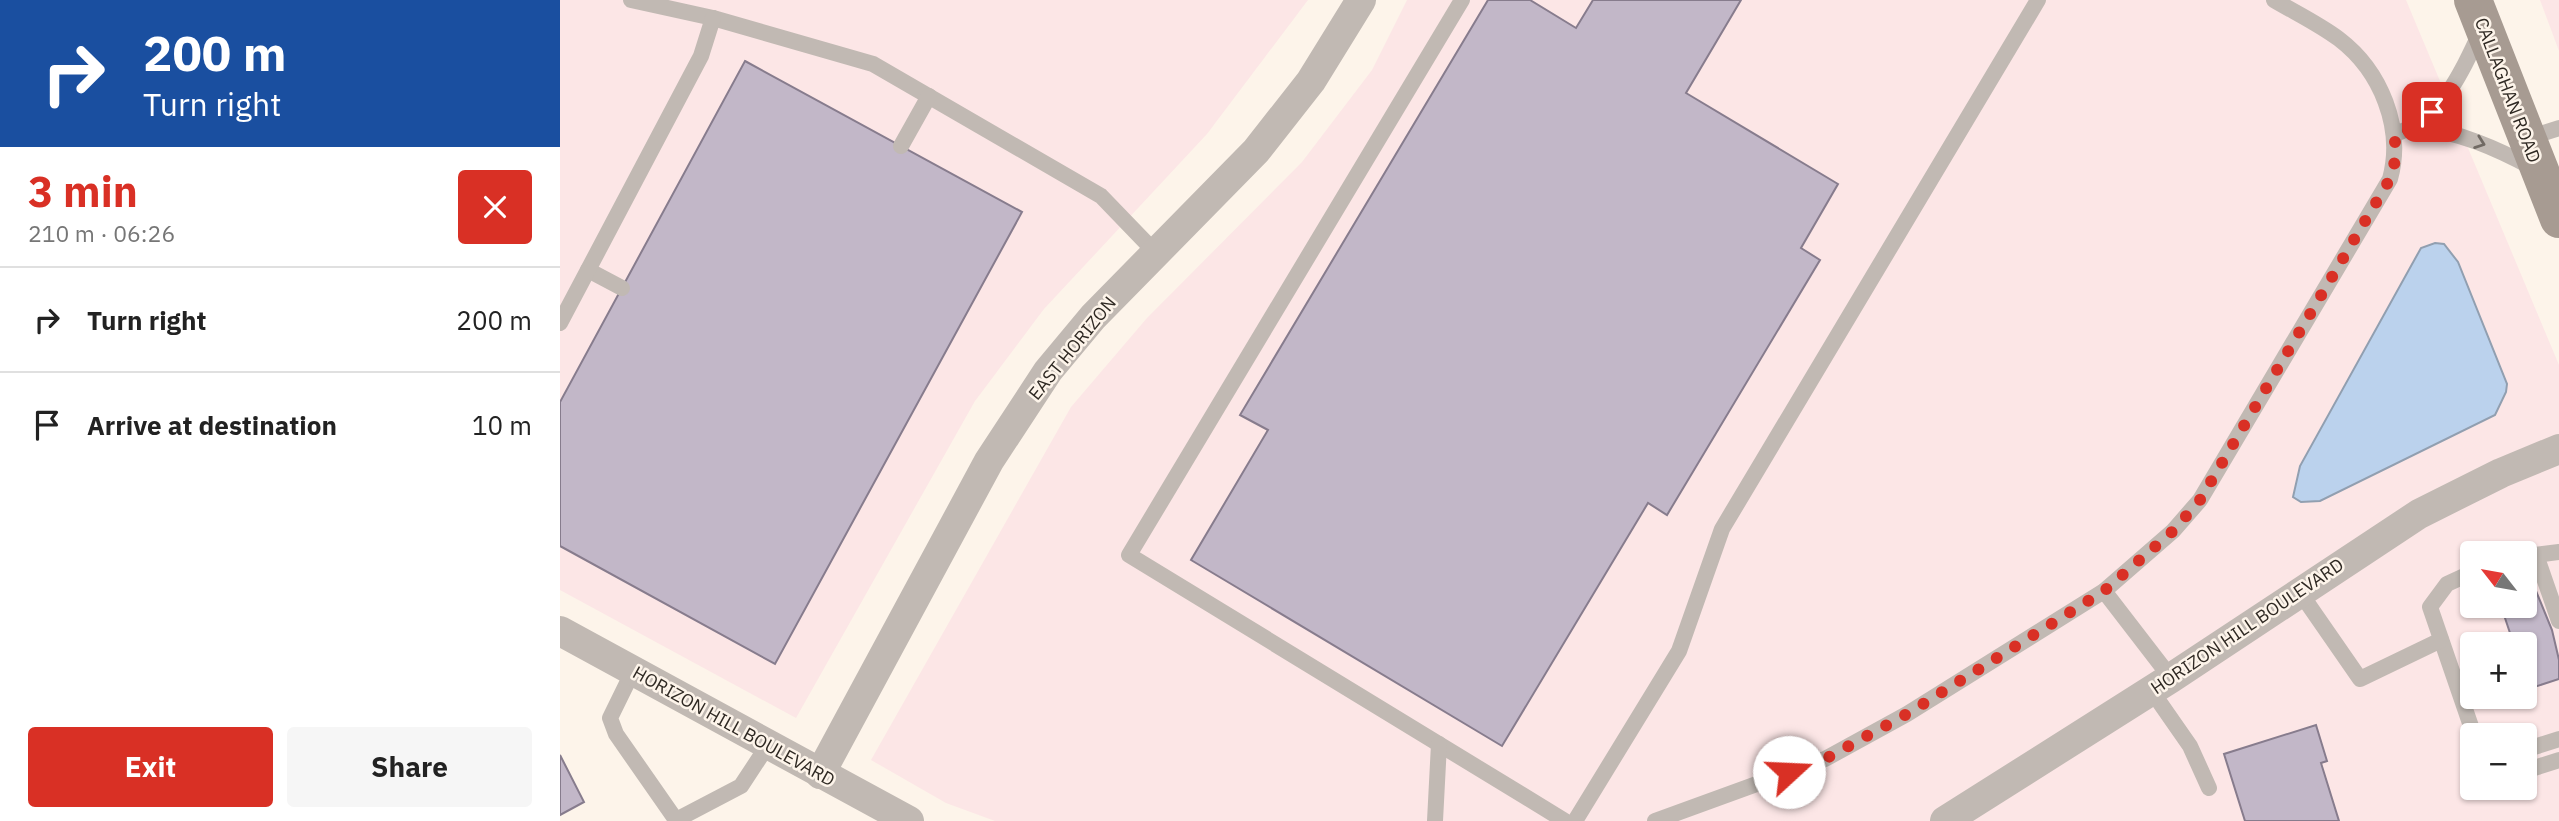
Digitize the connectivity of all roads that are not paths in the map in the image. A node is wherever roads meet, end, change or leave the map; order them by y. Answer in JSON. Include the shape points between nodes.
{"nodes":[{"id":1,"x":631,"y":0,"type":"edge"},
{"id":2,"x":1361,"y":0,"type":"edge"},
{"id":3,"x":1462,"y":0,"type":"edge"},
{"id":4,"x":2038,"y":0,"type":"edge"},
{"id":5,"x":2274,"y":0,"type":"edge"},
{"id":6,"x":2478,"y":14,"type":"edge"},
{"id":7,"x":713,"y":18,"type":"junction"},
{"id":8,"x":929,"y":96,"type":"junction"},
{"id":9,"x":2417,"y":127,"type":"junction"},
{"id":10,"x":2395,"y":134,"type":"junction"},
{"id":11,"x":901,"y":146,"type":"dead end"},
{"id":12,"x":2541,"y":146,"type":"edge"},
{"id":13,"x":2559,"y":219,"type":"edge"},
{"id":14,"x":1156,"y":253,"type":"junction"},
{"id":15,"x":588,"y":270,"type":"junction"},
{"id":16,"x":622,"y":288,"type":"dead end"},
{"id":17,"x":560,"y":323,"type":"edge"},
{"id":18,"x":2559,"y":449,"type":"edge"},
{"id":19,"x":2559,"y":552,"type":"edge"},
{"id":20,"x":2538,"y":555,"type":"edge"},
{"id":21,"x":2538,"y":574,"type":"edge"},
{"id":22,"x":2460,"y":578,"type":"edge"},
{"id":23,"x":2104,"y":591,"type":"junction"},
{"id":24,"x":2299,"y":591,"type":"junction"},
{"id":25,"x":2559,"y":621,"type":"edge"},
{"id":26,"x":560,"y":631,"type":"edge"},
{"id":27,"x":2441,"y":640,"type":"junction"},
{"id":28,"x":633,"y":671,"type":"junction"},
{"id":29,"x":2161,"y":684,"type":"junction"},
{"id":30,"x":2470,"y":723,"type":"edge"},
{"id":31,"x":2559,"y":739,"type":"edge"},
{"id":32,"x":1439,"y":744,"type":"junction"},
{"id":33,"x":768,"y":745,"type":"junction"},
{"id":34,"x":2537,"y":746,"type":"edge"},
{"id":35,"x":2559,"y":760,"type":"edge"},
{"id":36,"x":2537,"y":767,"type":"edge"},
{"id":37,"x":820,"y":774,"type":"junction"},
{"id":38,"x":2208,"y":789,"type":"dead end"},
{"id":39,"x":1952,"y":820,"type":"edge"},
{"id":40,"x":909,"y":821,"type":"edge"},
{"id":41,"x":1435,"y":821,"type":"edge"},
{"id":42,"x":1564,"y":821,"type":"edge"},
{"id":43,"x":1575,"y":821,"type":"edge"},
{"id":44,"x":1655,"y":821,"type":"edge"}],
"edges":[{"from":1,"to":7,"type":"lane"},
{"from":2,"to":14,"type":"street","name":"EAST HORIZON","via":[[1343,35],[1256,151]]},
{"from":3,"to":32,"type":"lane","via":[[1129,555]]},
{"from":4,"to":43,"type":"lane","via":[[1722,529],[1679,651]]},
{"from":5,"to":10,"type":"lane","via":[[2338,38],[2362,61],[2390,110]]},
{"from":6,"to":9,"type":"lane","via":[[2449,90]]},
{"from":6,"to":12,"type":"main road","name":"CALLAGHAN ROAD"},
{"from":7,"to":8,"type":"lane","via":[[873,64]]},
{"from":7,"to":15,"type":"lane","via":[[701,56]]},
{"from":8,"to":11,"type":"lane"},
{"from":8,"to":14,"type":"lane","via":[[1101,196]]},
{"from":9,"to":10,"type":"lane"},
{"from":9,"to":12,"type":"lane","one_way":true,"via":[[2445,130],[2501,151]]},
{"from":10,"to":23,"type":"lane","via":[[2390,179],[2200,500],[2173,531]]},
{"from":12,"to":13,"type":"main road","name":"CALLAGHAN ROAD"},
{"from":14,"to":37,"type":"street","name":"EAST HORIZON","via":[[1048,371],[989,461]]},
{"from":15,"to":16,"type":"lane"},
{"from":15,"to":17,"type":"lane"},
{"from":18,"to":24,"type":"street","name":"HORIZON HILL BOULEVARD","via":[[2419,514]]},
{"from":19,"to":20,"type":"lane"},
{"from":21,"to":25,"type":"lane"},
{"from":22,"to":27,"type":"lane","via":[[2447,584],[2430,607]]},
{"from":23,"to":29,"type":"lane"},
{"from":23,"to":44,"type":"lane","via":[[1907,714],[1825,759]]},
{"from":24,"to":27,"type":"lane","via":[[2360,679]]},
{"from":24,"to":29,"type":"street","name":"HORIZON HILL BOULEVARD"},
{"from":26,"to":28,"type":"street","name":"HORIZON HILL BOULEVARD"},
{"from":27,"to":30,"type":"lane"},
{"from":28,"to":33,"type":"street","name":"HORIZON HILL BOULEVARD"},
{"from":28,"to":33,"type":"lane","via":[[610,718],[676,820],[741,786]]},
{"from":29,"to":38,"type":"lane"},
{"from":29,"to":39,"type":"street","name":"HORIZON HILL BOULEVARD"},
{"from":31,"to":34,"type":"lane"},
{"from":32,"to":41,"type":"lane"},
{"from":32,"to":42,"type":"lane"},
{"from":33,"to":37,"type":"street","name":"HORIZON HILL BOULEVARD"},
{"from":35,"to":36,"type":"lane"},
{"from":37,"to":40,"type":"street","name":"HORIZON HILL BOULEVARD"}]}
